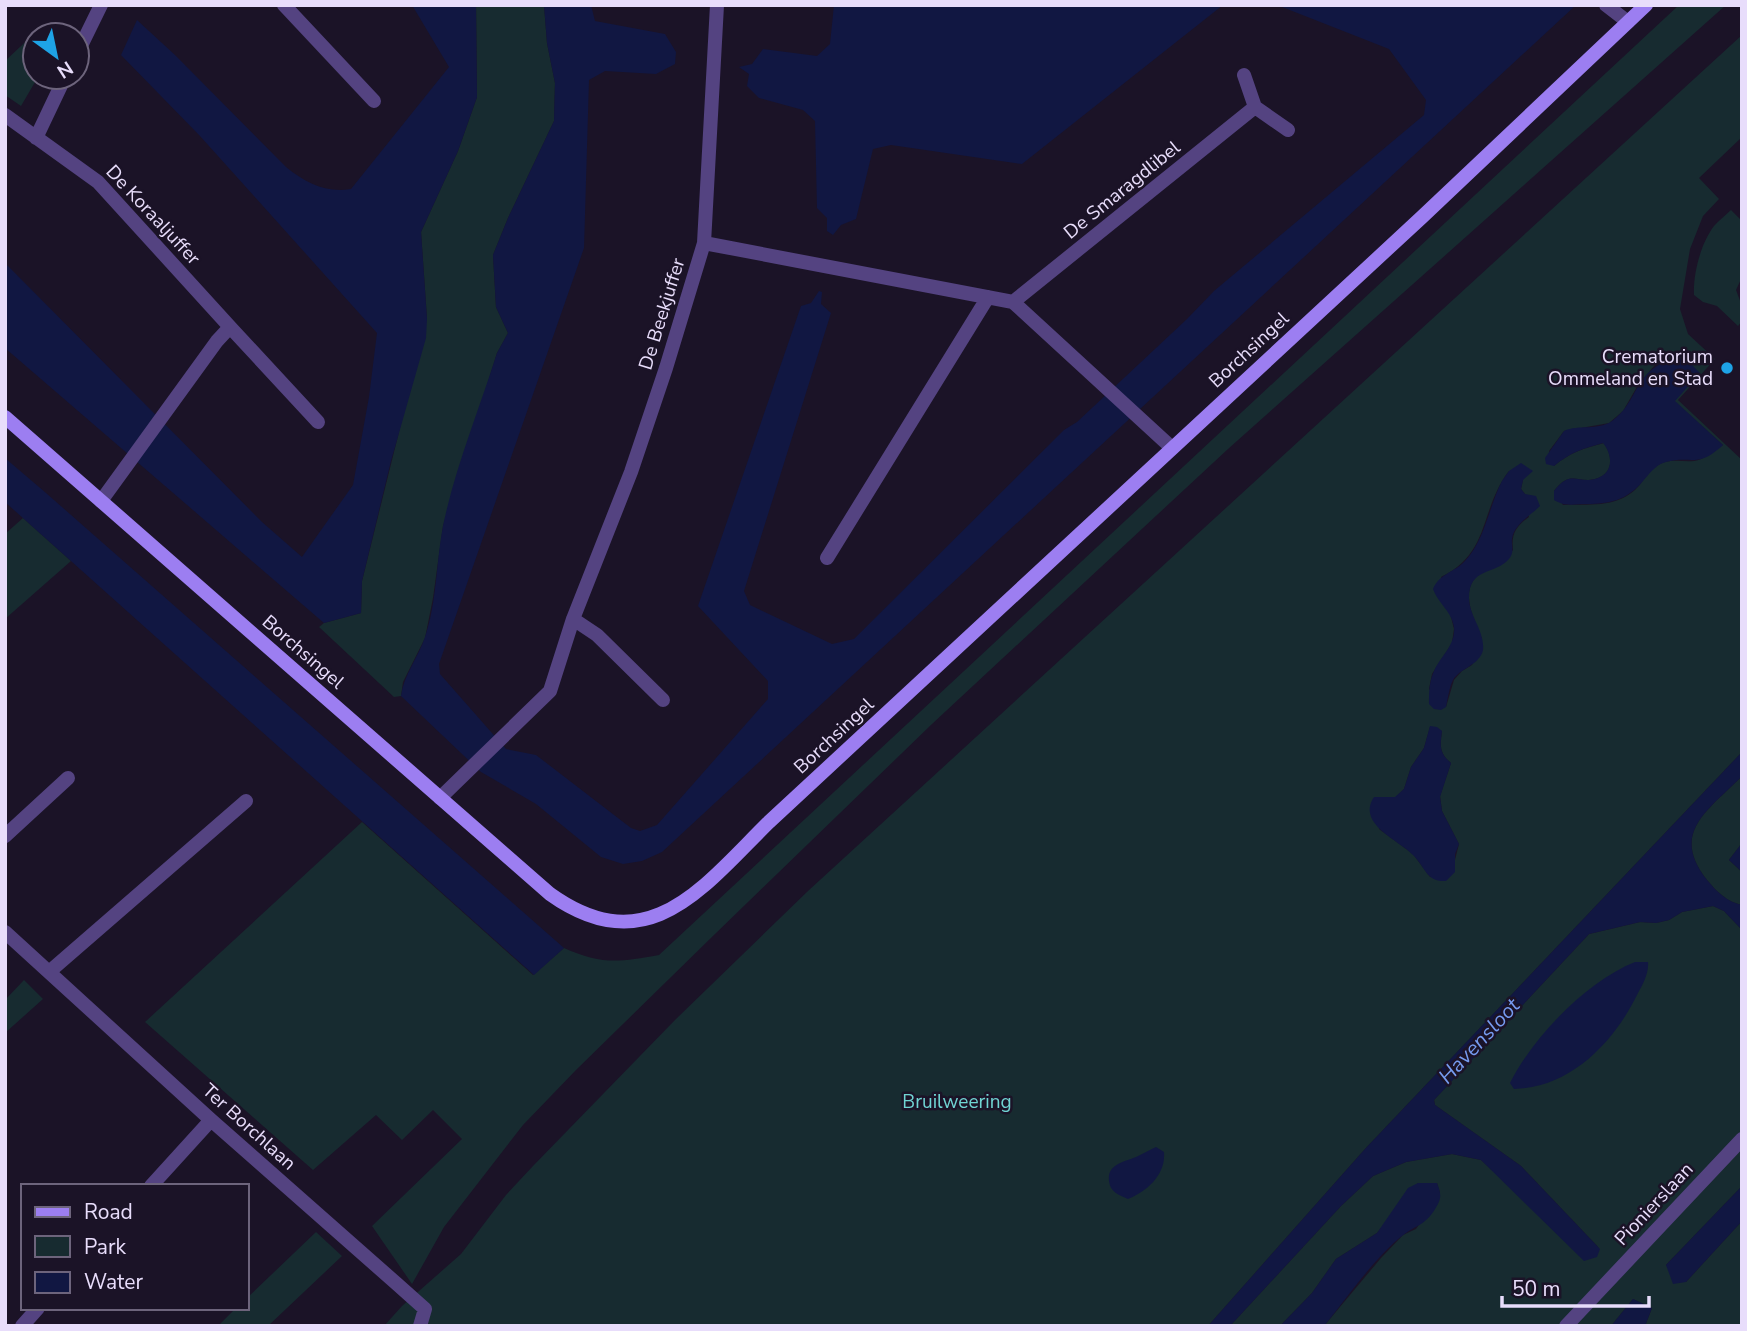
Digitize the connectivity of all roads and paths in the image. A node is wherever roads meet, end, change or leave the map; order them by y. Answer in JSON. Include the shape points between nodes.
{"nodes":[{"id":1,"x":101,"y":5,"type":"edge"},
{"id":2,"x":285,"y":5,"type":"edge"},
{"id":3,"x":717,"y":5,"type":"edge"},
{"id":4,"x":1606,"y":5,"type":"edge"},
{"id":5,"x":1646,"y":5,"type":"edge"},
{"id":6,"x":1629,"y":22,"type":"junction"},
{"id":7,"x":91,"y":25,"type":"edge"},
{"id":8,"x":1244,"y":75,"type":"dead end"},
{"id":9,"x":58,"y":91,"type":"edge"},
{"id":10,"x":374,"y":101,"type":"dead end"},
{"id":11,"x":1255,"y":107,"type":"junction"},
{"id":12,"x":5,"y":115,"type":"edge"},
{"id":13,"x":1288,"y":130,"type":"dead end"},
{"id":14,"x":36,"y":138,"type":"junction"},
{"id":15,"x":704,"y":243,"type":"junction"},
{"id":16,"x":988,"y":297,"type":"junction"},
{"id":17,"x":1013,"y":302,"type":"junction"},
{"id":18,"x":230,"y":327,"type":"junction"},
{"id":19,"x":5,"y":417,"type":"edge"},
{"id":20,"x":318,"y":422,"type":"dead end"},
{"id":21,"x":1172,"y":447,"type":"junction"},
{"id":22,"x":102,"y":501,"type":"junction"},
{"id":23,"x":827,"y":558,"type":"dead end"},
{"id":24,"x":573,"y":620,"type":"junction"},
{"id":25,"x":663,"y":700,"type":"dead end"},
{"id":26,"x":68,"y":778,"type":"dead end"},
{"id":27,"x":440,"y":798,"type":"junction"},
{"id":28,"x":246,"y":801,"type":"dead end"},
{"id":29,"x":5,"y":836,"type":"edge"},
{"id":30,"x":5,"y":932,"type":"edge"},
{"id":31,"x":49,"y":972,"type":"junction"},
{"id":32,"x":211,"y":1120,"type":"junction"},
{"id":33,"x":1742,"y":1139,"type":"edge"},
{"id":34,"x":153,"y":1184,"type":"edge"},
{"id":35,"x":36,"y":1310,"type":"edge"},
{"id":36,"x":22,"y":1326,"type":"edge"},
{"id":37,"x":420,"y":1326,"type":"edge"},
{"id":38,"x":1566,"y":1326,"type":"edge"}],
"edges":[{"from":1,"to":7,"type":"street"},
{"from":2,"to":10,"type":"street"},
{"from":3,"to":15,"type":"street","name":"De Beekjuffer"},
{"from":4,"to":6,"type":"street"},
{"from":5,"to":6,"type":"main road","name":"Borchsingel"},
{"from":6,"to":21,"type":"main road","name":"Borchsingel"},
{"from":8,"to":11,"type":"street"},
{"from":9,"to":14,"type":"street"},
{"from":11,"to":13,"type":"street"},
{"from":11,"to":17,"type":"street","name":"De Smaragdlibel"},
{"from":12,"to":14,"type":"street","name":"De Koraaljuffer"},
{"from":14,"to":18,"type":"street","name":"De Koraaljuffer","via":[[98,181]]},
{"from":15,"to":16,"type":"street"},
{"from":15,"to":24,"type":"street","name":"De Beekjuffer","via":[[631,472]]},
{"from":16,"to":17,"type":"street"},
{"from":16,"to":23,"type":"street"},
{"from":17,"to":21,"type":"street"},
{"from":18,"to":20,"type":"street","name":"De Koraaljuffer"},
{"from":18,"to":22,"type":"street"},
{"from":19,"to":22,"type":"main road","name":"Borchsingel"},
{"from":21,"to":27,"type":"main road","name":"Borchsingel","via":[[696,894],[661,915],[627,922],[595,918],[573,909]]},
{"from":22,"to":27,"type":"main road","name":"Borchsingel"},
{"from":24,"to":25,"type":"street","via":[[597,635]]},
{"from":24,"to":27,"type":"street","name":"De Beekjuffer","via":[[550,691]]},
{"from":26,"to":29,"type":"street"},
{"from":28,"to":31,"type":"street"},
{"from":30,"to":31,"type":"street","name":"Ter Borchlaan"},
{"from":31,"to":32,"type":"street","name":"Ter Borchlaan"},
{"from":32,"to":34,"type":"street"},
{"from":32,"to":37,"type":"street","name":"Ter Borchlaan","via":[[425,1310]]},
{"from":33,"to":38,"type":"street","name":"Pionierslaan"},
{"from":35,"to":36,"type":"street"}]}
